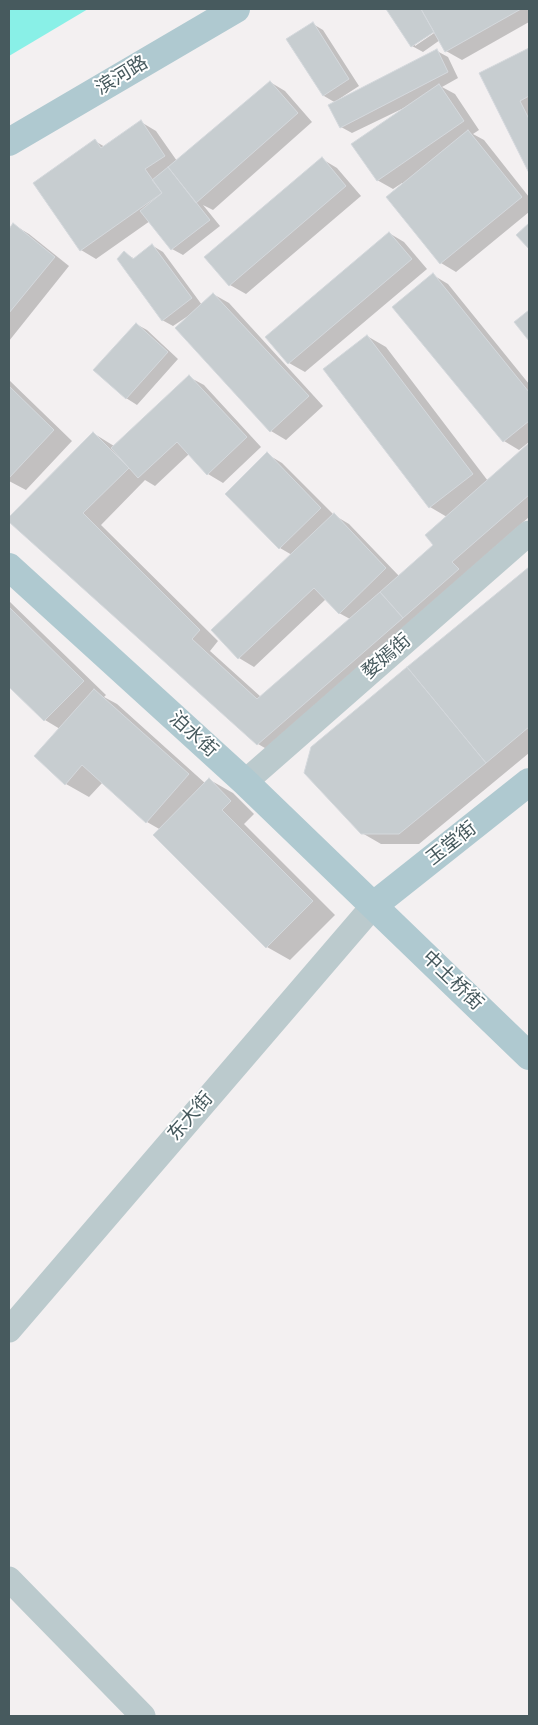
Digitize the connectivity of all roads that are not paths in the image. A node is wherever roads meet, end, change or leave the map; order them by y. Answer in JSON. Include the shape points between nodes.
{"nodes":[{"id":1,"x":236,"y":9,"type":"edge"},
{"id":2,"x":9,"y":142,"type":"edge"},
{"id":3,"x":529,"y":533,"type":"edge"},
{"id":4,"x":9,"y":567,"type":"edge"},
{"id":5,"x":245,"y":782,"type":"junction"},
{"id":6,"x":529,"y":782,"type":"edge"},
{"id":7,"x":374,"y":906,"type":"junction"},
{"id":8,"x":529,"y":1056,"type":"edge"},
{"id":9,"x":9,"y":1330,"type":"edge"},
{"id":10,"x":9,"y":1579,"type":"edge"},
{"id":11,"x":143,"y":1716,"type":"edge"}],
"edges":[{"from":1,"to":2,"type":"main road","name":"滨河路"},
{"from":3,"to":5,"type":"street","name":"婺嫣街"},
{"from":4,"to":5,"type":"main road","name":"泊水街"},
{"from":5,"to":7,"type":"main road","name":"泊水街"},
{"from":6,"to":7,"type":"main road","name":"玉堂街"},
{"from":7,"to":8,"type":"main road","name":"中土桥街"},
{"from":7,"to":9,"type":"street","name":"东大街"},
{"from":10,"to":11,"type":"street"}]}
